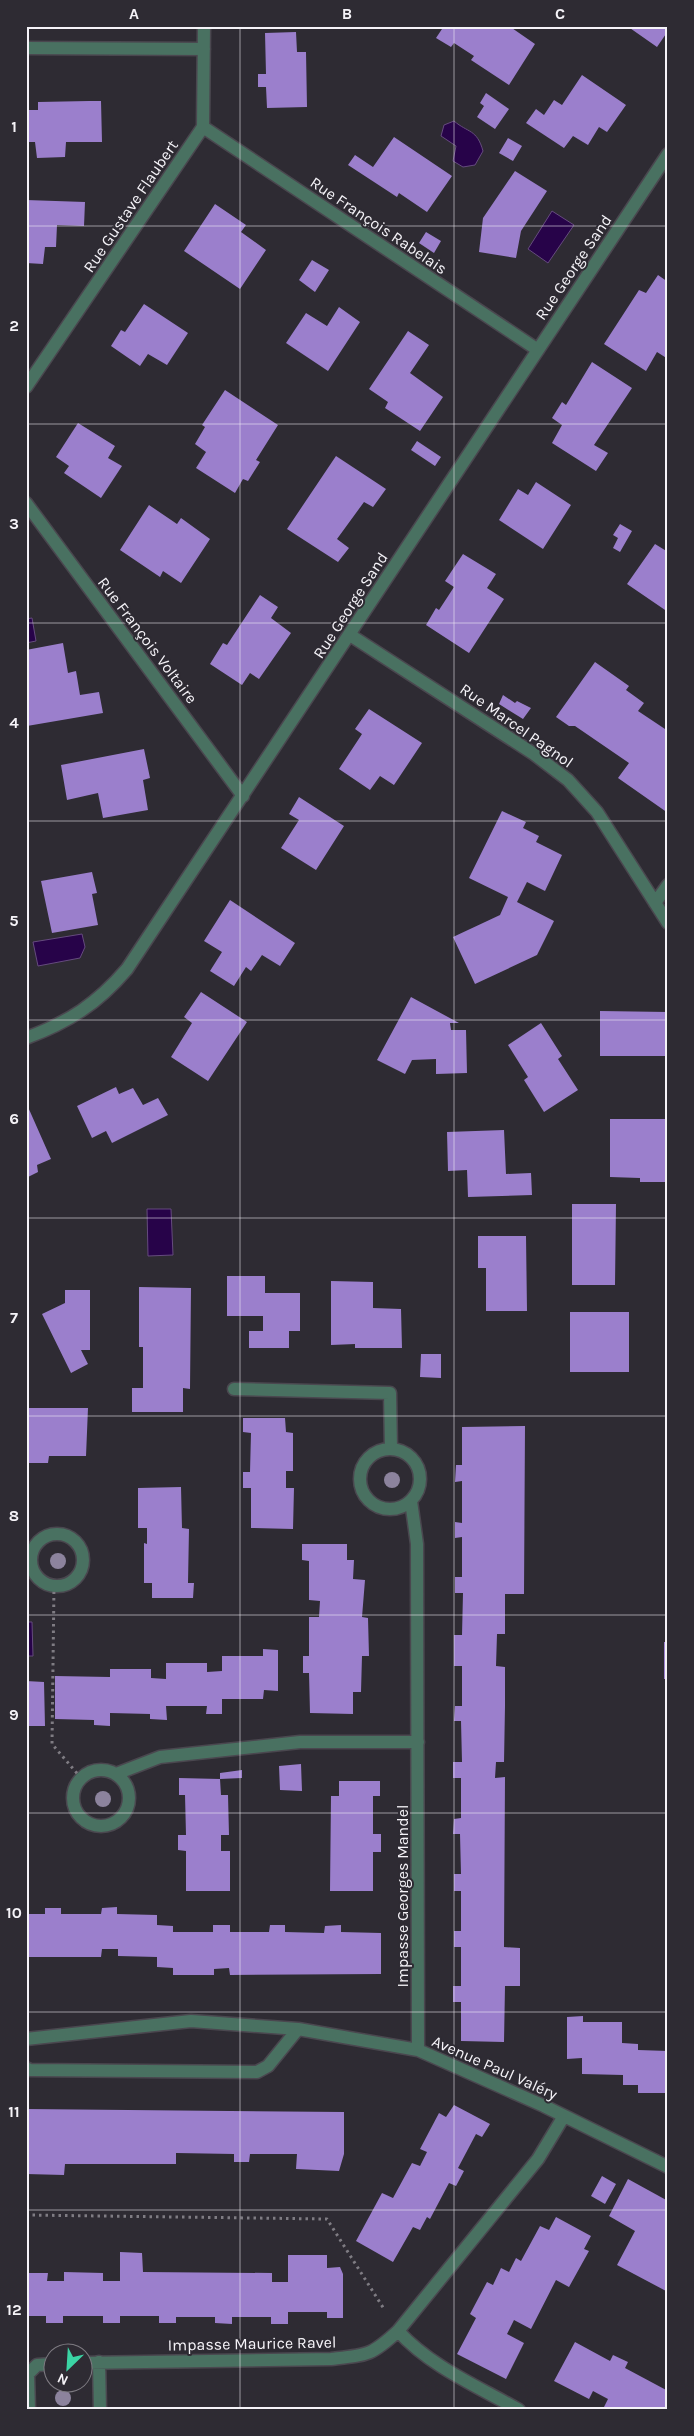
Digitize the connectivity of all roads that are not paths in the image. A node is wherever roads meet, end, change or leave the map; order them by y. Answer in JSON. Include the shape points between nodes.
{"nodes":[{"id":1,"x":204,"y":26,"type":"edge"},
{"id":2,"x":26,"y":48,"type":"edge"},
{"id":3,"x":204,"y":50,"type":"junction"},
{"id":4,"x":203,"y":127,"type":"junction"},
{"id":5,"x":668,"y":154,"type":"edge"},
{"id":6,"x":538,"y":350,"type":"junction"},
{"id":7,"x":26,"y":387,"type":"edge"},
{"id":8,"x":26,"y":503,"type":"edge"},
{"id":9,"x":350,"y":635,"type":"junction"},
{"id":10,"x":243,"y":796,"type":"junction"},
{"id":11,"x":668,"y":885,"type":"edge"},
{"id":12,"x":655,"y":903,"type":"junction"},
{"id":13,"x":668,"y":923,"type":"edge"},
{"id":14,"x":26,"y":1038,"type":"edge"},
{"id":15,"x":234,"y":1389,"type":"dead end"},
{"id":16,"x":390,"y":1449,"type":"junction"},
{"id":17,"x":411,"y":1501,"type":"junction"},
{"id":18,"x":29,"y":1569,"type":"edge"},
{"id":19,"x":418,"y":1742,"type":"junction"},
{"id":20,"x":116,"y":1774,"type":"junction"},
{"id":21,"x":298,"y":2029,"type":"junction"},
{"id":22,"x":26,"y":2039,"type":"edge"},
{"id":23,"x":418,"y":2050,"type":"junction"},
{"id":24,"x":26,"y":2068,"type":"edge"},
{"id":25,"x":564,"y":2116,"type":"junction"},
{"id":26,"x":668,"y":2167,"type":"edge"},
{"id":27,"x":398,"y":2331,"type":"junction"},
{"id":28,"x":92,"y":2362,"type":"edge"},
{"id":29,"x":99,"y":2362,"type":"junction"},
{"id":30,"x":42,"y":2365,"type":"edge"},
{"id":31,"x":29,"y":2410,"type":"edge"},
{"id":32,"x":100,"y":2410,"type":"edge"},
{"id":33,"x":519,"y":2410,"type":"edge"}],
"edges":[{"from":1,"to":3,"type":"street"},
{"from":2,"to":3,"type":"street"},
{"from":3,"to":4,"type":"street"},
{"from":4,"to":6,"type":"street","name":"Rue François Rabelais"},
{"from":4,"to":7,"type":"street","name":"Rue Gustave Flaubert"},
{"from":5,"to":6,"type":"street","name":"Rue George Sand"},
{"from":6,"to":9,"type":"street","name":"Rue George Sand"},
{"from":8,"to":10,"type":"street","name":"Rue François Voltaire"},
{"from":9,"to":10,"type":"street","name":"Rue George Sand"},
{"from":9,"to":12,"type":"street","name":"Rue Marcel Pagnol","via":[[534,754],[568,780],[597,812]]},
{"from":10,"to":14,"type":"street","name":"Rue George Sand","via":[[127,969],[108,991],[83,1011]]},
{"from":11,"to":12,"type":"street"},
{"from":12,"to":13,"type":"street","name":"Rue Marcel Pagnol"},
{"from":15,"to":16,"type":"street","via":[[390,1393]]},
{"from":16,"to":17,"type":"street","name":"Impasse Georges Mandel","via":[[409,1456],[419,1473],[417,1492]]},
{"from":16,"to":17,"type":"street","via":[[381,1451],[366,1462],[360,1480],[362,1490],[374,1504],[384,1508],[393,1509]]},
{"from":17,"to":19,"type":"street","name":"Impasse Georges Mandel","via":[[417,1544]]},
{"from":18,"to":18,"type":"street","via":[[32,1550],[43,1537],[61,1534],[76,1542],[83,1558],[82,1567],[71,1581],[54,1585],[41,1580]]},
{"from":19,"to":20,"type":"street","via":[[300,1742],[160,1757]]},
{"from":19,"to":23,"type":"street","name":"Impasse Georges Mandel"},
{"from":20,"to":20,"type":"street","via":[[127,1788],[127,1806],[117,1821],[99,1826],[90,1824],[76,1812],[73,1794],[81,1778],[98,1770]]},
{"from":21,"to":22,"type":"street","name":"Avenue Paul Valéry","via":[[191,2021]]},
{"from":21,"to":23,"type":"street","name":"Avenue Paul Valéry"},
{"from":21,"to":24,"type":"street","via":[[268,2066],[257,2072]]},
{"from":23,"to":25,"type":"street","name":"Avenue Paul Valéry"},
{"from":25,"to":26,"type":"street","name":"Avenue Paul Valéry"},
{"from":25,"to":27,"type":"street","name":"Impasse Maurice Ravel","via":[[538,2159]]},
{"from":27,"to":29,"type":"street","name":"Impasse Maurice Ravel","via":[[378,2349],[363,2355],[331,2359]]},
{"from":27,"to":33,"type":"street","via":[[432,2362]]},
{"from":28,"to":29,"type":"street","name":"Impasse Maurice Ravel"},
{"from":29,"to":32,"type":"street"},
{"from":30,"to":31,"type":"street","via":[[28,2374]]}]}
